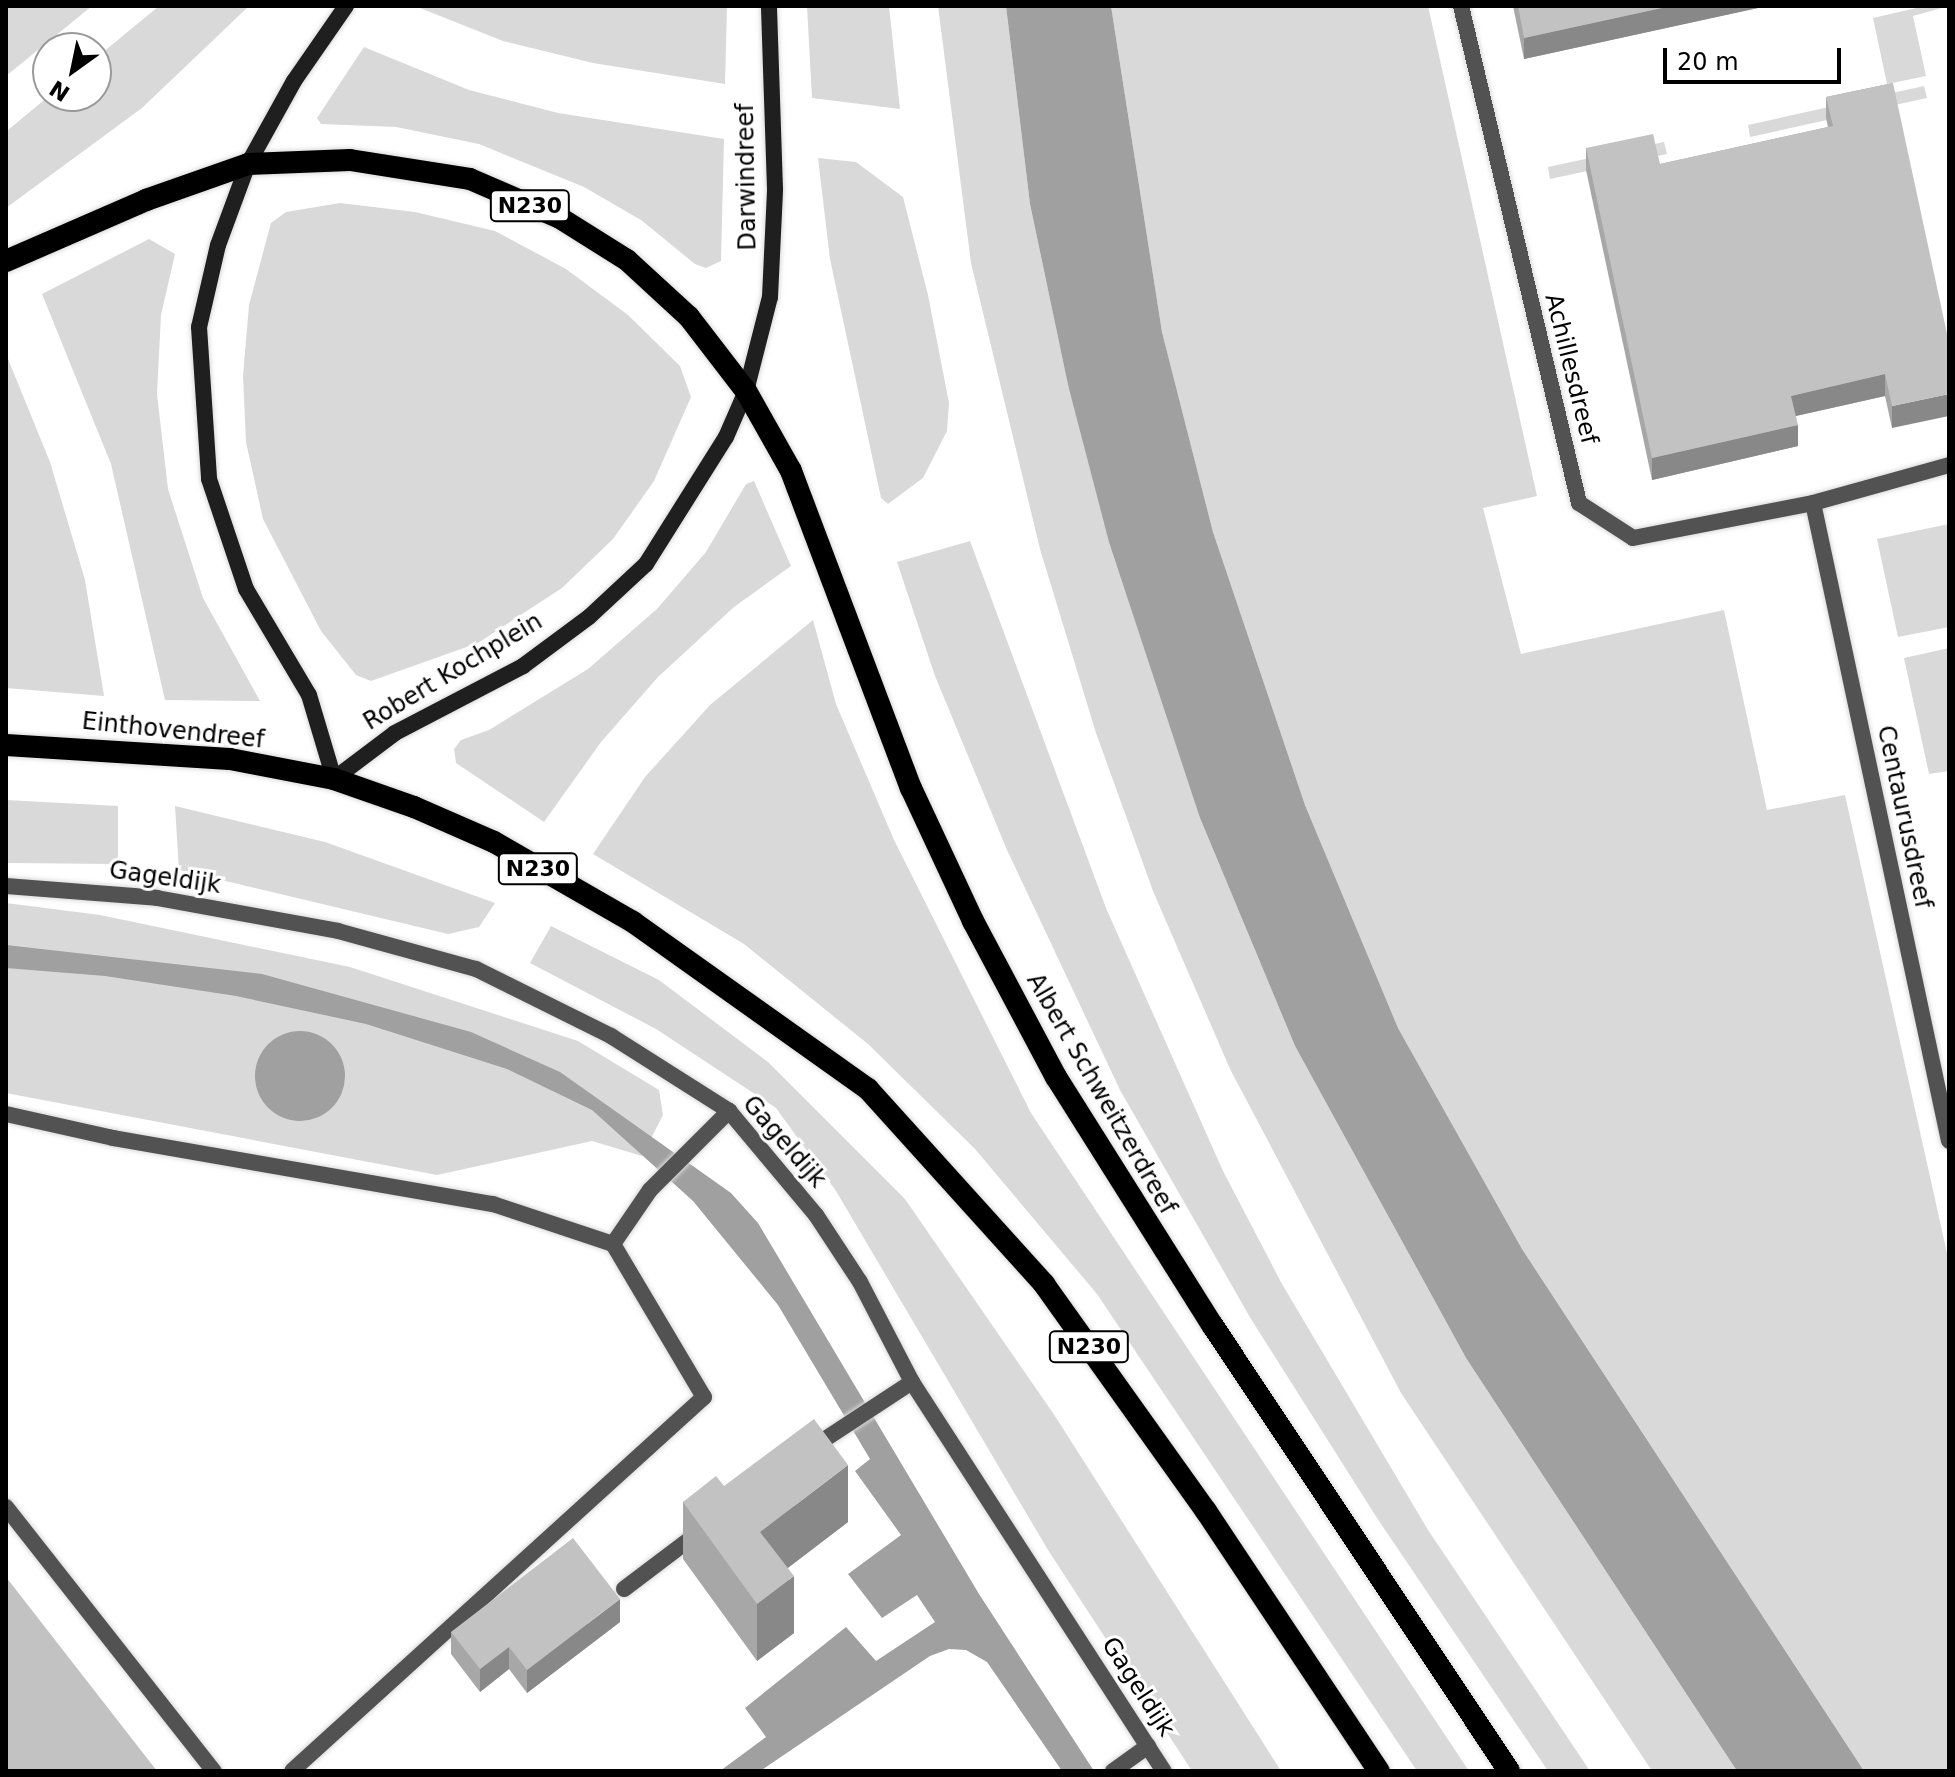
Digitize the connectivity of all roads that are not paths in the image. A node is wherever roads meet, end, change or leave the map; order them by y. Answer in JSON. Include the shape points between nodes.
{"nodes":[{"id":1,"x":346,"y":6,"type":"edge"},
{"id":2,"x":769,"y":6,"type":"edge"},
{"id":3,"x":1461,"y":6,"type":"edge"},
{"id":4,"x":248,"y":164,"type":"junction"},
{"id":5,"x":6,"y":261,"type":"edge"},
{"id":6,"x":746,"y":391,"type":"junction"},
{"id":7,"x":1949,"y":465,"type":"edge"},
{"id":8,"x":1813,"y":503,"type":"junction"},
{"id":9,"x":6,"y":745,"type":"edge"},
{"id":10,"x":334,"y":779,"type":"junction"},
{"id":11,"x":6,"y":886,"type":"edge"},
{"id":12,"x":729,"y":1111,"type":"junction"},
{"id":13,"x":6,"y":1114,"type":"edge"},
{"id":14,"x":1949,"y":1141,"type":"edge"},
{"id":15,"x":613,"y":1244,"type":"junction"},
{"id":16,"x":912,"y":1382,"type":"junction"},
{"id":17,"x":796,"y":1460,"type":"edge"},
{"id":18,"x":6,"y":1507,"type":"edge"},
{"id":19,"x":710,"y":1524,"type":"edge"},
{"id":20,"x":624,"y":1589,"type":"dead end"},
{"id":21,"x":1148,"y":1746,"type":"junction"},
{"id":22,"x":214,"y":1771,"type":"edge"},
{"id":23,"x":292,"y":1771,"type":"edge"},
{"id":24,"x":1113,"y":1771,"type":"edge"},
{"id":25,"x":1164,"y":1771,"type":"edge"},
{"id":26,"x":1379,"y":1771,"type":"edge"},
{"id":27,"x":1509,"y":1771,"type":"edge"}],
"edges":[{"from":1,"to":4,"type":"main road","via":[[294,81]]},
{"from":2,"to":6,"type":"main road","name":"Darwindreef","via":[[772,273],[765,330]]},
{"from":3,"to":8,"type":"street","name":"Achillesdreef","via":[[1579,503],[1633,538]]},
{"from":4,"to":5,"type":"highway","number":"N230"},
{"from":4,"to":6,"type":"highway","number":"N230","via":[[350,160],[470,179],[560,218],[627,260],[689,317]]},
{"from":4,"to":10,"type":"main road","via":[[218,245],[199,327],[209,479],[246,589],[309,695]]},
{"from":6,"to":10,"type":"main road","name":"Robert Kochplein","via":[[711,463],[646,564],[589,617],[523,666],[395,733]]},
{"from":6,"to":27,"type":"highway","name":"Albert Schweitzerdreef","number":"N230","via":[[791,471],[911,788],[973,921],[1056,1077],[1205,1314]]},
{"from":7,"to":8,"type":"street","name":"Achillesdreef"},
{"from":8,"to":14,"type":"street","name":"Centaurusdreef"},
{"from":9,"to":10,"type":"highway","name":"Einthovendreef","number":"N230","via":[[230,759]]},
{"from":10,"to":26,"type":"highway","number":"N230","via":[[494,842],[621,915],[729,986],[868,1089],[1044,1284],[1206,1511]]},
{"from":11,"to":12,"type":"street","name":"Gageldijk","via":[[157,898],[338,931],[476,969],[611,1036]]},
{"from":12,"to":15,"type":"street","via":[[661,1178]]},
{"from":12,"to":16,"type":"street","name":"Gageldijk","via":[[823,1226],[860,1282]]},
{"from":13,"to":15,"type":"street","via":[[113,1138],[493,1204]]},
{"from":15,"to":23,"type":"street","via":[[704,1397]]},
{"from":16,"to":17,"type":"street"},
{"from":16,"to":21,"type":"street","name":"Gageldijk"},
{"from":18,"to":22,"type":"street"},
{"from":19,"to":20,"type":"street"},
{"from":21,"to":24,"type":"street"},
{"from":21,"to":25,"type":"street","name":"Gageldijk"}]}
